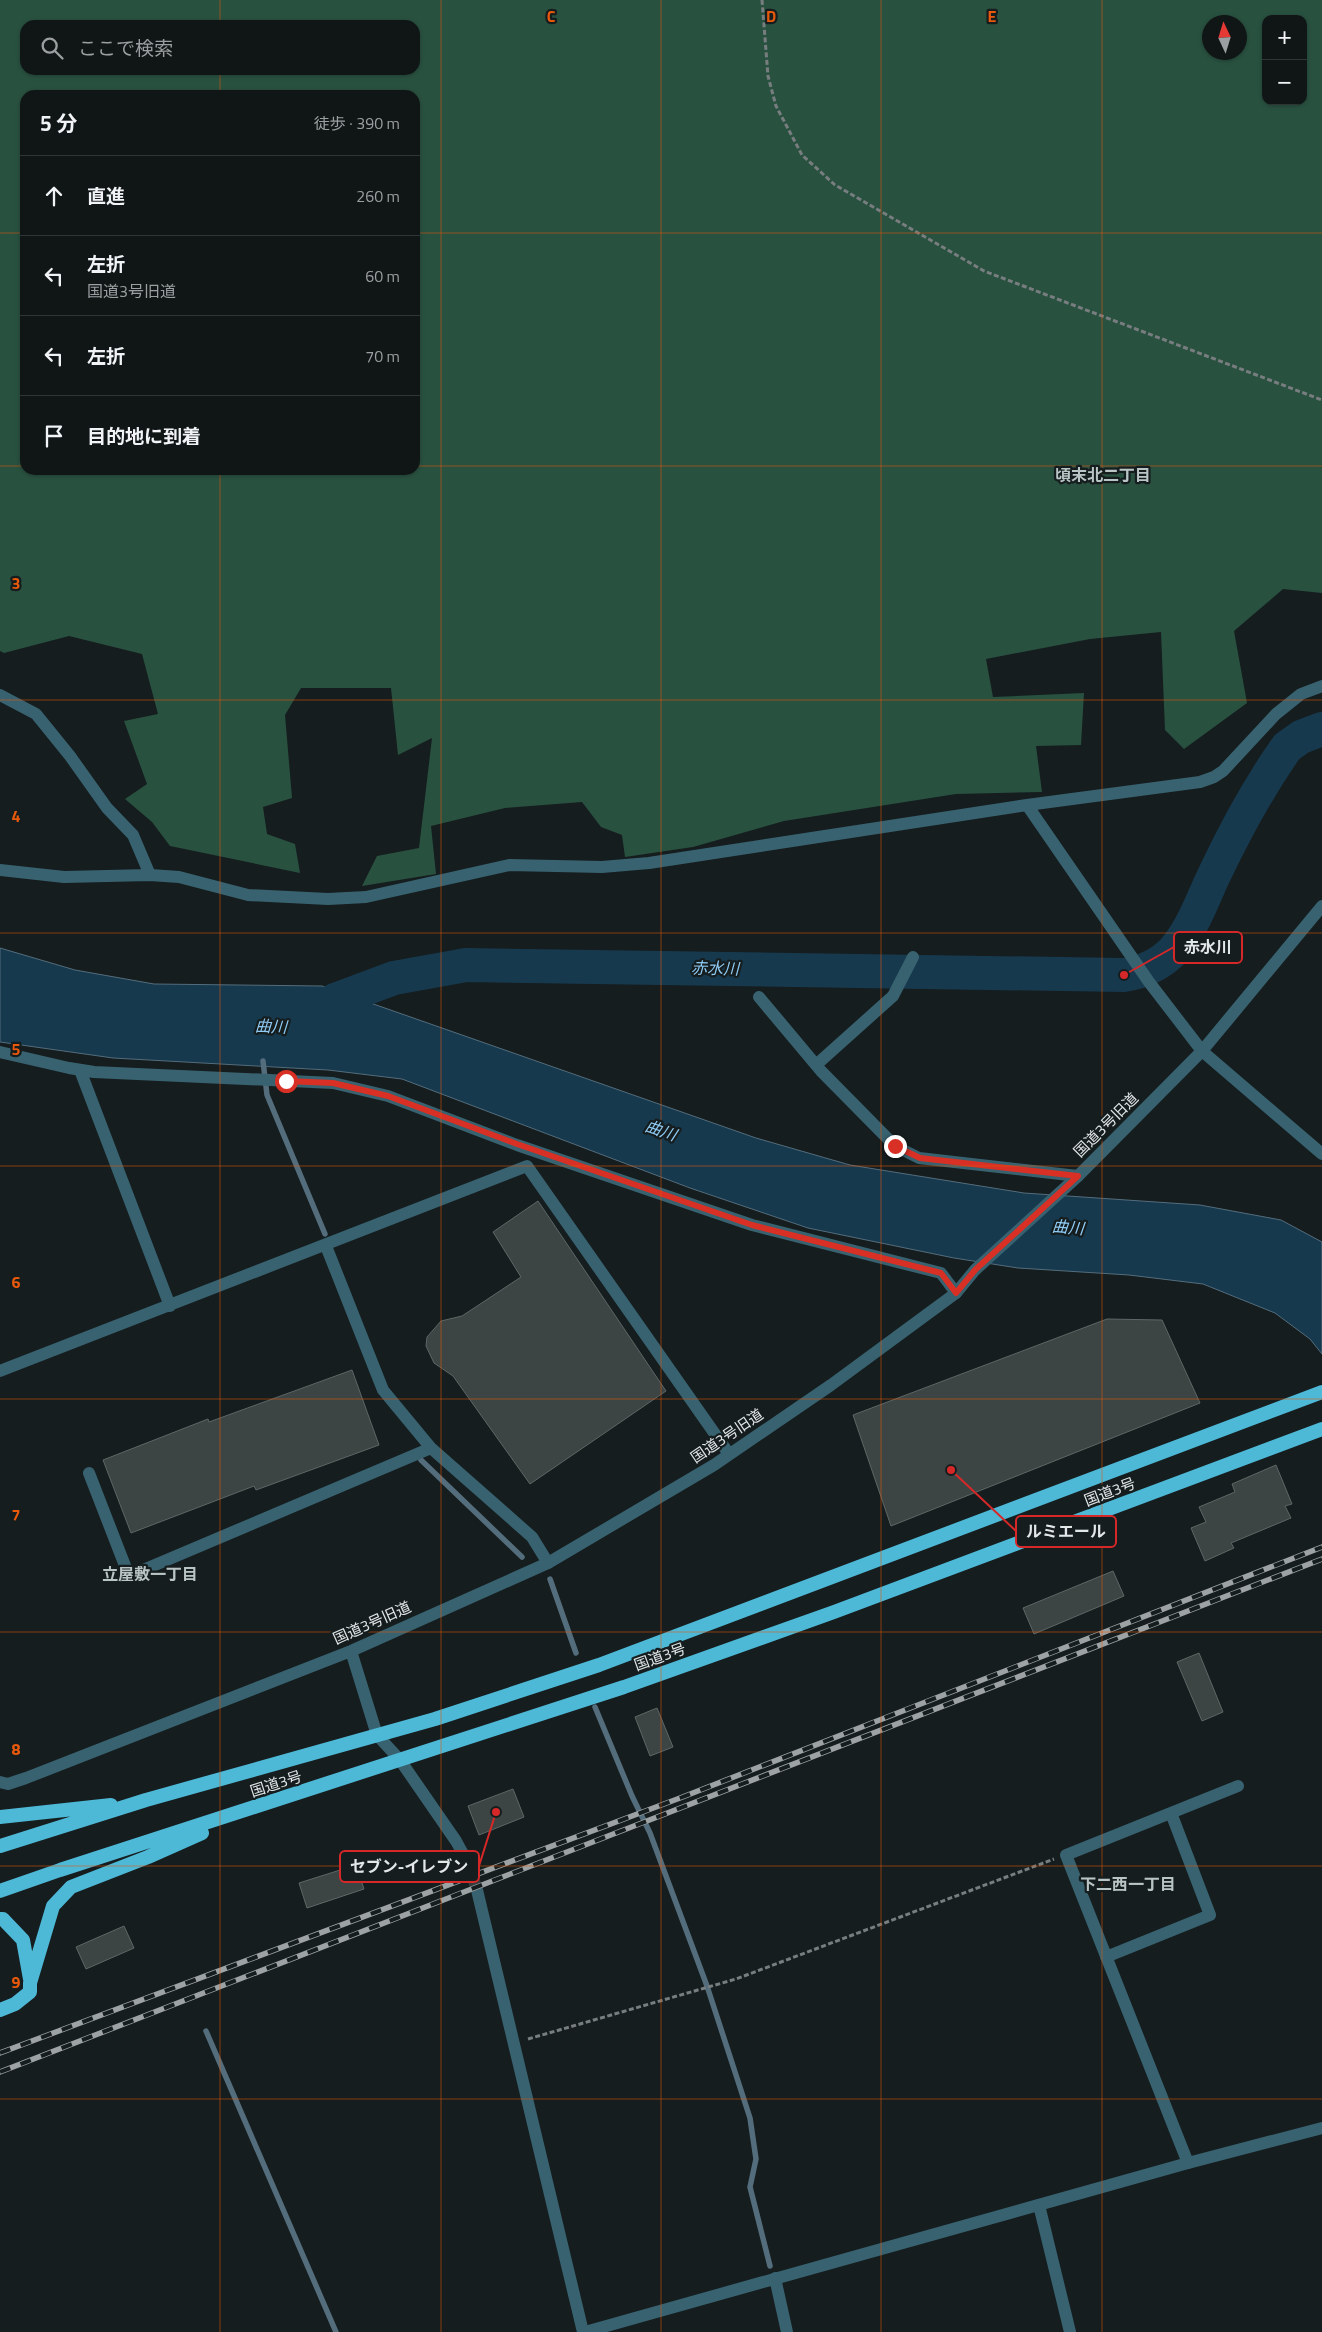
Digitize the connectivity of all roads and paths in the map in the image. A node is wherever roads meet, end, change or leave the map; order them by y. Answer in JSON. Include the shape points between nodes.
{"nodes":[{"id":1,"x":762,"y":0,"type":"edge"},
{"id":2,"x":1322,"y":400,"type":"edge"},
{"id":3,"x":1322,"y":686,"type":"edge"},
{"id":4,"x":0,"y":695,"type":"edge"},
{"id":5,"x":1027,"y":805,"type":"junction"},
{"id":6,"x":0,"y":870,"type":"edge"},
{"id":7,"x":150,"y":875,"type":"junction"},
{"id":8,"x":1322,"y":906,"type":"edge"},
{"id":9,"x":913,"y":957,"type":"dead end"},
{"id":10,"x":759,"y":997,"type":"dead end"},
{"id":11,"x":1202,"y":1051,"type":"junction"},
{"id":12,"x":0,"y":1052,"type":"edge"},
{"id":13,"x":816,"y":1064,"type":"junction"},
{"id":14,"x":80,"y":1070,"type":"junction"},
{"id":15,"x":1322,"y":1154,"type":"edge"},
{"id":16,"x":1078,"y":1176,"type":"junction"},
{"id":17,"x":326,"y":1246,"type":"junction"},
{"id":18,"x":956,"y":1293,"type":"junction"},
{"id":19,"x":170,"y":1306,"type":"junction"},
{"id":20,"x":0,"y":1371,"type":"edge"},
{"id":21,"x":1322,"y":1392,"type":"edge"},
{"id":22,"x":1322,"y":1429,"type":"edge"},
{"id":23,"x":431,"y":1448,"type":"junction"},
{"id":24,"x":729,"y":1454,"type":"junction"},
{"id":25,"x":89,"y":1473,"type":"dead end"},
{"id":26,"x":548,"y":1562,"type":"junction"},
{"id":27,"x":351,"y":1650,"type":"junction"},
{"id":28,"x":376,"y":1735,"type":"junction"},
{"id":29,"x":400,"y":1760,"type":"junction"},
{"id":30,"x":4,"y":1783,"type":"edge"},
{"id":31,"x":1238,"y":1786,"type":"dead end"},
{"id":32,"x":146,"y":1800,"type":"junction"},
{"id":33,"x":259,"y":1807,"type":"junction"},
{"id":34,"x":1171,"y":1813,"type":"junction"},
{"id":35,"x":0,"y":1817,"type":"edge"},
{"id":36,"x":0,"y":1846,"type":"edge"},
{"id":37,"x":1066,"y":1855,"type":"junction"},
{"id":38,"x":468,"y":1863,"type":"tunnel mouth"},
{"id":39,"x":477,"y":1890,"type":"tunnel mouth"},
{"id":40,"x":0,"y":1891,"type":"edge"},
{"id":41,"x":0,"y":1919,"type":"edge"},
{"id":42,"x":1106,"y":1957,"type":"junction"},
{"id":43,"x":30,"y":1983,"type":"junction"},
{"id":44,"x":0,"y":2010,"type":"edge"},
{"id":45,"x":514,"y":2044,"type":"junction"},
{"id":46,"x":1322,"y":2128,"type":"edge"},
{"id":47,"x":1188,"y":2163,"type":"junction"},
{"id":48,"x":1039,"y":2205,"type":"junction"},
{"id":49,"x":775,"y":2278,"type":"junction"},
{"id":50,"x":584,"y":2332,"type":"edge"},
{"id":51,"x":788,"y":2332,"type":"edge"},
{"id":52,"x":1070,"y":2332,"type":"edge"}],
"edges":[{"from":1,"to":2,"type":"path","via":[[768,76],[776,106],[802,155],[835,185],[984,271]]},
{"from":3,"to":5,"type":"street","via":[[1300,694],[1276,714],[1233,763],[1214,778],[1186,786]]},
{"from":4,"to":7,"type":"street","via":[[36,714],[106,808],[133,835]]},
{"from":5,"to":7,"type":"street","via":[[649,863],[602,867],[509,865],[366,897],[248,895],[179,877]]},
{"from":5,"to":11,"type":"street","via":[[1149,982]]},
{"from":6,"to":7,"type":"street","via":[[64,877]]},
{"from":8,"to":11,"type":"street","name":"国道3号旧道"},
{"from":9,"to":13,"type":"street","via":[[893,996]]},
{"from":10,"to":13,"type":"street"},
{"from":11,"to":15,"type":"street"},
{"from":11,"to":16,"type":"street","name":"国道3号旧道"},
{"from":12,"to":14,"type":"street"},
{"from":13,"to":16,"type":"street","via":[[895,1146],[920,1158]]},
{"from":14,"to":18,"type":"street","via":[[333,1083],[388,1096],[752,1225],[941,1273]]},
{"from":14,"to":19,"type":"street"},
{"from":16,"to":18,"type":"street","name":"国道3号旧道","via":[[975,1270]]},
{"from":17,"to":19,"type":"street"},
{"from":17,"to":23,"type":"street","via":[[383,1390]]},
{"from":17,"to":24,"type":"street","via":[[527,1166]]},
{"from":18,"to":24,"type":"street","name":"国道3号旧道"},
{"from":19,"to":20,"type":"street"},
{"from":21,"to":28,"type":"highway","name":"国道3号","via":[[599,1664],[435,1719]]},
{"from":22,"to":29,"type":"highway","name":"国道3号","via":[[798,1626]]},
{"from":23,"to":25,"type":"street","via":[[129,1576]]},
{"from":23,"to":26,"type":"street","via":[[532,1537]]},
{"from":24,"to":26,"type":"street","name":"国道3号旧道"},
{"from":26,"to":27,"type":"street","name":"国道3号旧道"},
{"from":27,"to":28,"type":"street"},
{"from":27,"to":30,"type":"street","name":"国道3号旧道"},
{"from":28,"to":29,"type":"street"},
{"from":28,"to":32,"type":"highway","name":"国道3号"},
{"from":29,"to":33,"type":"highway","name":"国道3号"},
{"from":29,"to":38,"type":"street"},
{"from":31,"to":34,"type":"street"},
{"from":32,"to":35,"type":"highway"},
{"from":32,"to":36,"type":"highway","name":"国道3号"},
{"from":33,"to":40,"type":"highway","name":"国道3号"},
{"from":33,"to":43,"type":"highway","via":[[148,1857],[71,1887],[53,1906]]},
{"from":34,"to":37,"type":"street"},
{"from":34,"to":42,"type":"street","via":[[1210,1915]]},
{"from":37,"to":42,"type":"street"},
{"from":37,"to":45,"type":"path","via":[[715,1985]]},
{"from":39,"to":45,"type":"street"},
{"from":41,"to":43,"type":"highway","via":[[23,1940]]},
{"from":42,"to":47,"type":"street"},
{"from":43,"to":44,"type":"highway","via":[[30,1992],[16,2004]]},
{"from":45,"to":50,"type":"street"},
{"from":46,"to":47,"type":"street"},
{"from":47,"to":48,"type":"street"},
{"from":48,"to":49,"type":"street"},
{"from":48,"to":52,"type":"street"},
{"from":49,"to":50,"type":"street"},
{"from":49,"to":51,"type":"street"}]}
